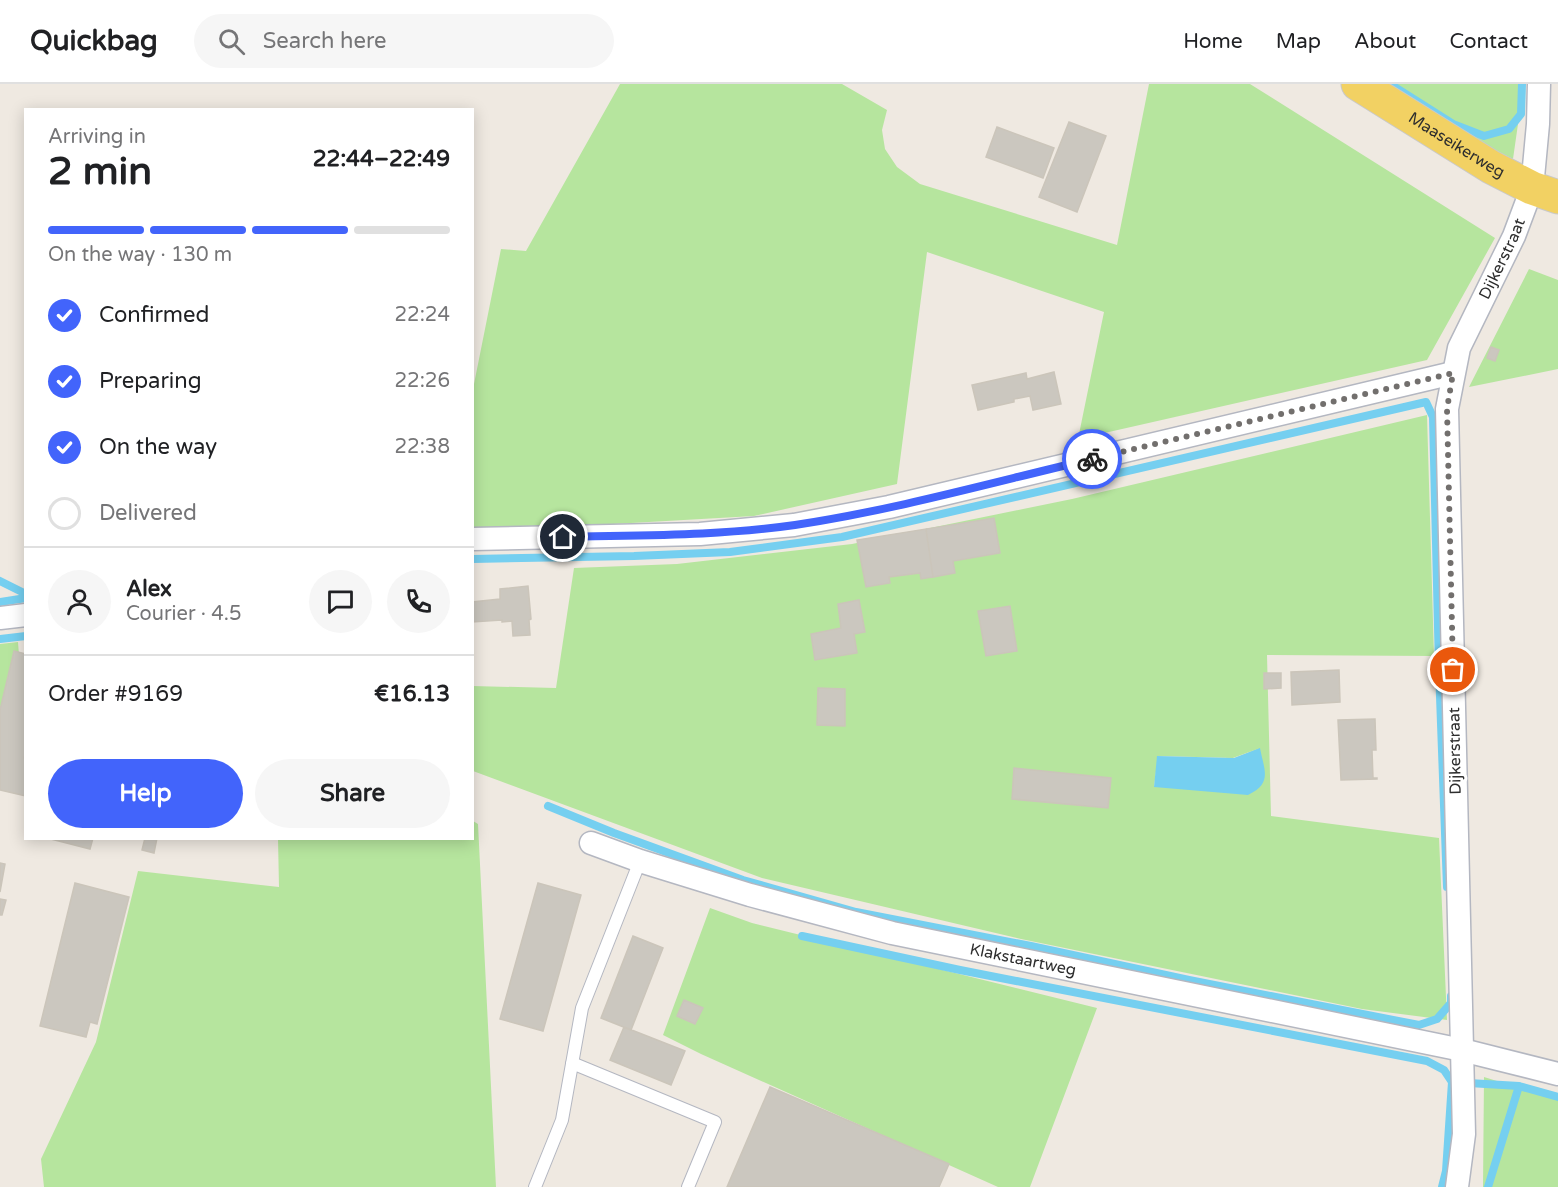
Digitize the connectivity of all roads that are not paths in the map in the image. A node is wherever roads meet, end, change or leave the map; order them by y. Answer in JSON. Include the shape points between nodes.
{"nodes":[{"id":1,"x":1358,"y":84,"type":"edge"},
{"id":2,"x":1539,"y":84,"type":"edge"},
{"id":3,"x":1545,"y":193,"type":"edge"},
{"id":4,"x":1453,"y":373,"type":"junction"},
{"id":5,"x":474,"y":539,"type":"edge"},
{"id":6,"x":24,"y":615,"type":"edge"},
{"id":7,"x":0,"y":618,"type":"edge"},
{"id":8,"x":591,"y":843,"type":"dead end"},
{"id":9,"x":640,"y":861,"type":"junction"},
{"id":10,"x":1462,"y":1050,"type":"junction"},
{"id":11,"x":572,"y":1063,"type":"junction"},
{"id":12,"x":1558,"y":1074,"type":"edge"},
{"id":13,"x":535,"y":1187,"type":"edge"},
{"id":14,"x":688,"y":1187,"type":"edge"},
{"id":15,"x":1457,"y":1187,"type":"edge"}],
"edges":[{"from":1,"to":3,"type":"main road","name":"Maaseikerweg","via":[[1491,167]]},
{"from":2,"to":3,"type":"street","name":"Dijkerstraat","via":[[1538,124]]},
{"from":3,"to":4,"type":"street","name":"Dijkerstraat","via":[[1514,236],[1459,348]]},
{"from":4,"to":5,"type":"street","via":[[890,507],[794,525],[700,534]]},
{"from":4,"to":10,"type":"street","name":"Dijkerstraat","via":[[1447,409]]},
{"from":6,"to":7,"type":"street"},
{"from":8,"to":9,"type":"street","name":"Klakstaartweg"},
{"from":9,"to":10,"type":"street","name":"Klakstaartweg","via":[[892,933]]},
{"from":9,"to":11,"type":"lane","via":[[582,1008]]},
{"from":10,"to":12,"type":"street","name":"Klakstaartweg"},
{"from":10,"to":15,"type":"street","name":"Dijkerstraat","via":[[1464,1134]]},
{"from":11,"to":13,"type":"lane","via":[[562,1120]]},
{"from":11,"to":14,"type":"lane","via":[[716,1122]]}]}
